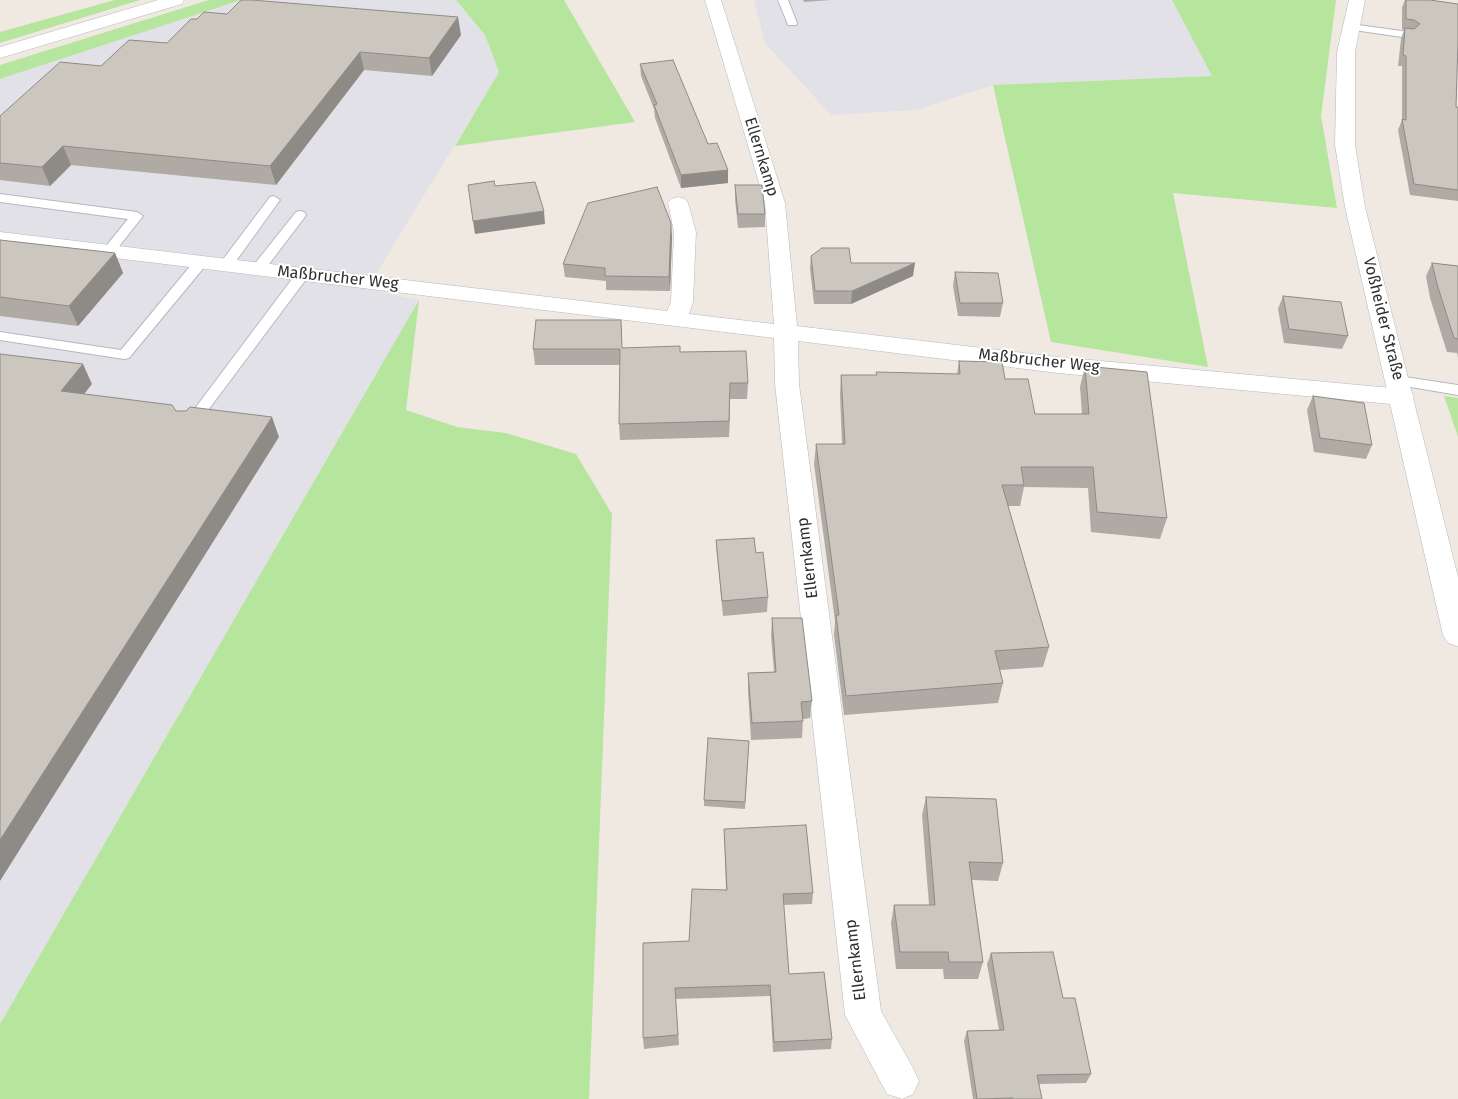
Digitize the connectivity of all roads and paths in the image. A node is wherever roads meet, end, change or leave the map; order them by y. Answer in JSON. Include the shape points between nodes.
{"nodes":[{"id":1,"x":176,"y":0,"type":"edge"},
{"id":2,"x":713,"y":0,"type":"edge"},
{"id":3,"x":783,"y":0,"type":"edge"},
{"id":4,"x":1357,"y":0,"type":"edge"},
{"id":5,"x":792,"y":23,"type":"dead end"},
{"id":6,"x":1351,"y":27,"type":"junction"},
{"id":7,"x":1409,"y":36,"type":"edge"},
{"id":8,"x":0,"y":53,"type":"edge"},
{"id":9,"x":0,"y":198,"type":"edge"},
{"id":10,"x":274,"y":200,"type":"dead end"},
{"id":11,"x":678,"y":204,"type":"dead end"},
{"id":12,"x":300,"y":215,"type":"dead end"},
{"id":13,"x":0,"y":238,"type":"edge"},
{"id":14,"x":108,"y":251,"type":"junction"},
{"id":15,"x":201,"y":262,"type":"junction"},
{"id":16,"x":226,"y":265,"type":"junction"},
{"id":17,"x":258,"y":269,"type":"junction"},
{"id":18,"x":303,"y":274,"type":"junction"},
{"id":19,"x":676,"y":319,"type":"junction"},
{"id":20,"x":786,"y":331,"type":"junction"},
{"id":21,"x":0,"y":336,"type":"edge"},
{"id":22,"x":1400,"y":389,"type":"junction"},
{"id":23,"x":1458,"y":390,"type":"edge"},
{"id":24,"x":189,"y":426,"type":"edge"},
{"id":25,"x":1458,"y":635,"type":"edge"},
{"id":26,"x":900,"y":1081,"type":"dead end"}],
"edges":[{"from":1,"to":8,"type":"street"},
{"from":2,"to":20,"type":"street","name":"Ellernkamp","via":[[775,203]]},
{"from":3,"to":5,"type":"lane"},
{"from":4,"to":6,"type":"street","name":"Voßheider Straße"},
{"from":6,"to":7,"type":"lane"},
{"from":6,"to":22,"type":"street","name":"Voßheider Straße","via":[[1346,52],[1345,145],[1355,207]]},
{"from":9,"to":14,"type":"lane","via":[[137,216]]},
{"from":10,"to":16,"type":"lane"},
{"from":11,"to":19,"type":"street","via":[[685,232],[682,302]]},
{"from":12,"to":17,"type":"lane"},
{"from":13,"to":14,"type":"street","name":"Maßbrucher Weg"},
{"from":14,"to":15,"type":"street","name":"Maßbrucher Weg"},
{"from":15,"to":16,"type":"street","name":"Maßbrucher Weg"},
{"from":15,"to":21,"type":"lane","via":[[124,355]]},
{"from":16,"to":17,"type":"street","name":"Maßbrucher Weg"},
{"from":17,"to":18,"type":"street","name":"Maßbrucher Weg"},
{"from":18,"to":19,"type":"street","name":"Maßbrucher Weg"},
{"from":18,"to":24,"type":"lane"},
{"from":19,"to":20,"type":"street","name":"Maßbrucher Weg"},
{"from":20,"to":22,"type":"street","name":"Maßbrucher Weg","via":[[1058,364]]},
{"from":20,"to":26,"type":"street","name":"Ellernkamp","via":[[788,394],[863,1015]]},
{"from":22,"to":23,"type":"lane"},
{"from":22,"to":25,"type":"street","name":"Voßheider Straße"}]}
